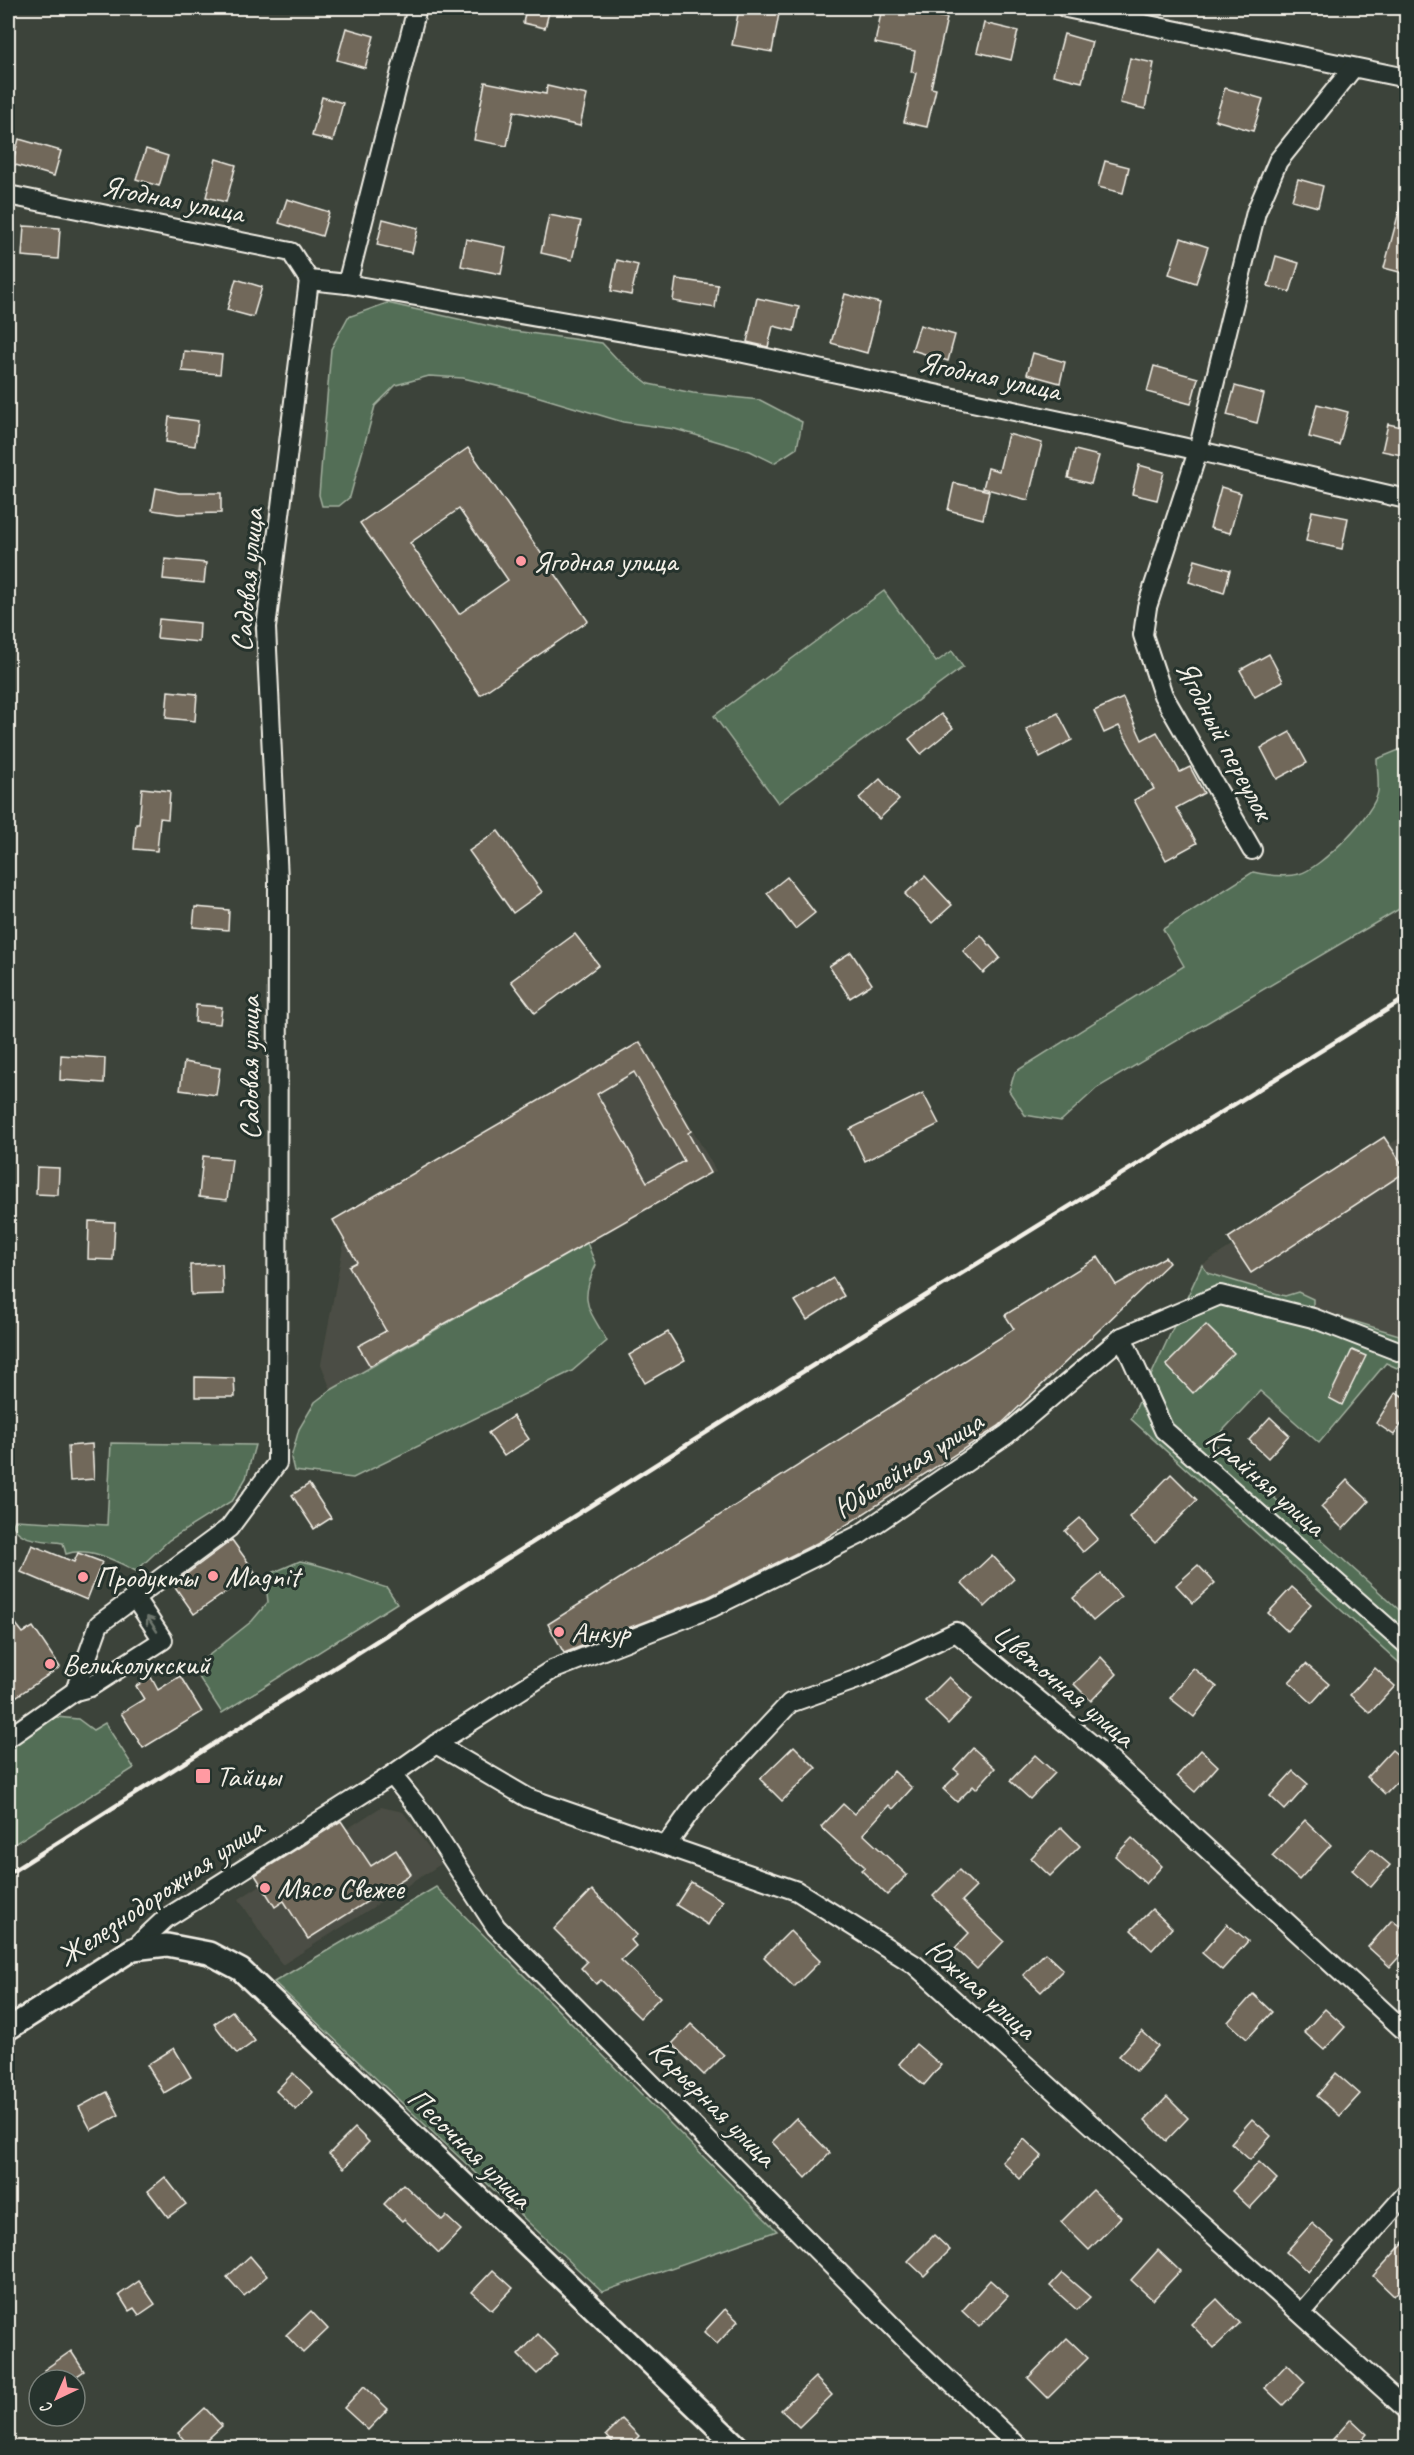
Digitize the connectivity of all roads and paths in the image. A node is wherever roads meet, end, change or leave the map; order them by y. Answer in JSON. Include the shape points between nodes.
{"nodes":[{"id":1,"x":417,"y":8,"type":"edge"},
{"id":2,"x":1066,"y":8,"type":"edge"},
{"id":3,"x":1353,"y":68,"type":"junction"},
{"id":4,"x":1407,"y":78,"type":"edge"},
{"id":5,"x":8,"y":195,"type":"edge"},
{"id":6,"x":309,"y":280,"type":"junction"},
{"id":7,"x":347,"y":284,"type":"junction"},
{"id":8,"x":1198,"y":451,"type":"junction"},
{"id":9,"x":1407,"y":499,"type":"edge"},
{"id":10,"x":1252,"y":850,"type":"dead end"},
{"id":11,"x":1122,"y":1337,"type":"junction"},
{"id":12,"x":1407,"y":1354,"type":"edge"},
{"id":13,"x":134,"y":1597,"type":"junction"},
{"id":14,"x":1407,"y":1644,"type":"edge"},
{"id":15,"x":75,"y":1691,"type":"junction"},
{"id":16,"x":8,"y":1738,"type":"edge"},
{"id":17,"x":436,"y":1744,"type":"junction"},
{"id":18,"x":392,"y":1775,"type":"junction"},
{"id":19,"x":667,"y":1844,"type":"junction"},
{"id":20,"x":133,"y":1949,"type":"junction"},
{"id":21,"x":8,"y":2029,"type":"edge"},
{"id":22,"x":1407,"y":2031,"type":"edge"},
{"id":23,"x":1407,"y":2194,"type":"edge"},
{"id":24,"x":1301,"y":2313,"type":"junction"},
{"id":25,"x":1407,"y":2409,"type":"edge"},
{"id":26,"x":739,"y":2448,"type":"edge"},
{"id":27,"x":1020,"y":2448,"type":"edge"}],
"edges":[{"from":1,"to":7,"type":"street"},
{"from":2,"to":3,"type":"street"},
{"from":3,"to":4,"type":"street"},
{"from":3,"to":8,"type":"street","name":"Ягодный переулок","via":[[1278,161],[1256,212]]},
{"from":5,"to":6,"type":"street","name":"Ягодная улица","via":[[291,252]]},
{"from":6,"to":7,"type":"street","name":"Ягодная улица"},
{"from":6,"to":13,"type":"street","name":"Садовая улица","via":[[266,628],[278,879],[277,1462],[229,1528]]},
{"from":7,"to":8,"type":"street","name":"Ягодная улица","via":[[739,352]]},
{"from":8,"to":9,"type":"street","name":"Ягодная улица"},
{"from":8,"to":10,"type":"street","name":"Ягодный переулок","via":[[1147,607],[1143,635],[1163,696]]},
{"from":11,"to":12,"type":"street","name":"Юбилейная улица","via":[[1220,1295],[1313,1318]]},
{"from":11,"to":14,"type":"street","name":"Крайняя улица","via":[[1164,1430]]},
{"from":11,"to":17,"type":"street","name":"Юбилейная улица","via":[[1006,1435],[859,1535],[713,1607],[552,1670]]},
{"from":13,"to":15,"type":"street","name":"Садовая улица","via":[[99,1624]]},
{"from":15,"to":13,"type":"street","one_way":true,"via":[[90,1687],[163,1640]]},
{"from":15,"to":16,"type":"street"},
{"from":17,"to":18,"type":"street","name":"Железнодорожная улица"},
{"from":17,"to":19,"type":"street","name":"Южная улица","via":[[528,1798]]},
{"from":18,"to":20,"type":"street","name":"Железнодорожная улица","via":[[165,1919]]},
{"from":18,"to":27,"type":"street","name":"Карьерная улица","via":[[420,1810],[496,1927],[903,2336]]},
{"from":19,"to":22,"type":"street","name":"Цветочная улица","via":[[697,1802],[790,1703],[858,1679],[956,1632],[1107,1757]]},
{"from":19,"to":24,"type":"street","name":"Южная улица","via":[[797,1892],[915,1965]]},
{"from":20,"to":21,"type":"street","name":"Железнодорожная улица"},
{"from":20,"to":26,"type":"street","name":"Песочная улица","via":[[167,1945],[209,1953],[242,1970]]},
{"from":23,"to":24,"type":"street"},
{"from":24,"to":25,"type":"street","name":"Южная улица"}]}
